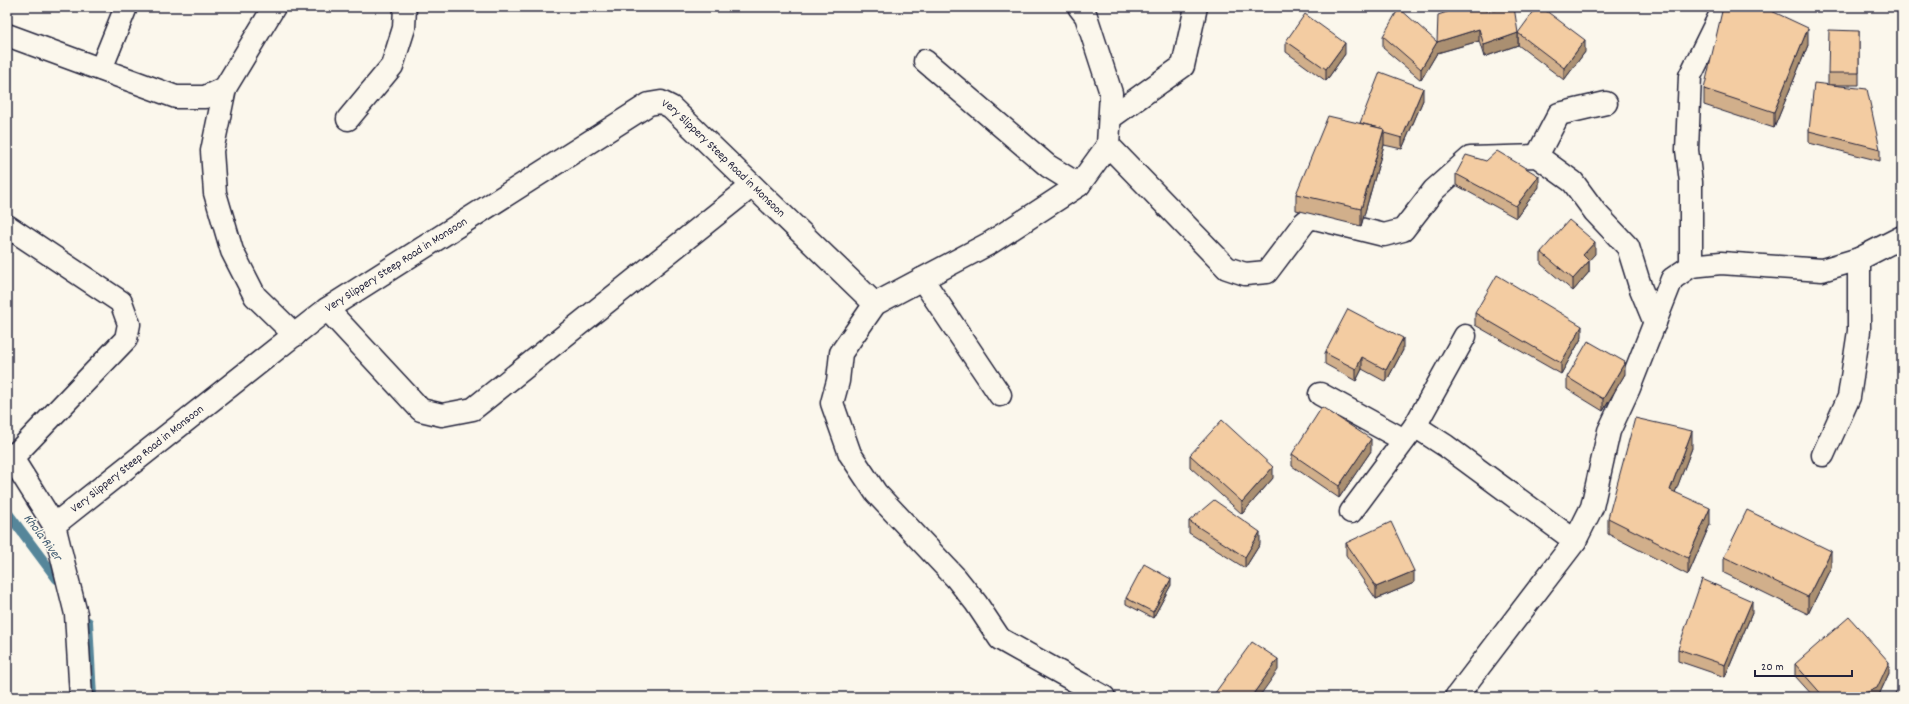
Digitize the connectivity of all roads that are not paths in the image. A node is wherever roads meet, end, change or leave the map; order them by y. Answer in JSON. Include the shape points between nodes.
{"nodes":[{"id":1,"x":126,"y":7,"type":"edge"},
{"id":2,"x":274,"y":7,"type":"edge"},
{"id":3,"x":405,"y":7,"type":"edge"},
{"id":4,"x":1079,"y":7,"type":"edge"},
{"id":5,"x":1196,"y":7,"type":"edge"},
{"id":6,"x":1724,"y":7,"type":"edge"},
{"id":7,"x":7,"y":35,"type":"edge"},
{"id":8,"x":925,"y":61,"type":"dead end"},
{"id":9,"x":101,"y":69,"type":"junction"},
{"id":10,"x":225,"y":88,"type":"junction"},
{"id":11,"x":1606,"y":103,"type":"dead end"},
{"id":12,"x":1110,"y":118,"type":"junction"},
{"id":13,"x":348,"y":119,"type":"dead end"},
{"id":14,"x":1108,"y":145,"type":"junction"},
{"id":15,"x":1537,"y":156,"type":"junction"},
{"id":16,"x":1079,"y":185,"type":"junction"},
{"id":17,"x":752,"y":186,"type":"junction"},
{"id":18,"x":7,"y":226,"type":"edge"},
{"id":19,"x":1902,"y":236,"type":"edge"},
{"id":20,"x":1859,"y":259,"type":"junction"},
{"id":21,"x":1691,"y":266,"type":"junction"},
{"id":22,"x":922,"y":279,"type":"junction"},
{"id":23,"x":874,"y":304,"type":"junction"},
{"id":24,"x":327,"y":309,"type":"junction"},
{"id":25,"x":1655,"y":323,"type":"junction"},
{"id":26,"x":294,"y":335,"type":"junction"},
{"id":27,"x":1466,"y":336,"type":"dead end"},
{"id":28,"x":1320,"y":394,"type":"dead end"},
{"id":29,"x":1000,"y":395,"type":"dead end"},
{"id":30,"x":1410,"y":433,"type":"junction"},
{"id":31,"x":1823,"y":455,"type":"dead end"},
{"id":32,"x":9,"y":456,"type":"edge"},
{"id":33,"x":1351,"y":512,"type":"dead end"},
{"id":34,"x":54,"y":524,"type":"junction"},
{"id":35,"x":1575,"y":541,"type":"junction"},
{"id":36,"x":81,"y":697,"type":"edge"},
{"id":37,"x":1104,"y":697,"type":"edge"},
{"id":38,"x":1456,"y":697,"type":"edge"}],
"edges":[{"from":1,"to":9,"type":"street"},
{"from":2,"to":10,"type":"street"},
{"from":3,"to":13,"type":"street","via":[[404,28],[392,66]]},
{"from":4,"to":12,"type":"street","via":[[1086,16],[1111,93]]},
{"from":5,"to":12,"type":"street","via":[[1183,66]]},
{"from":6,"to":21,"type":"street","via":[[1690,76],[1687,150],[1691,182]]},
{"from":7,"to":9,"type":"street"},
{"from":8,"to":16,"type":"street","via":[[1048,166]]},
{"from":9,"to":10,"type":"street","via":[[176,97],[205,97]]},
{"from":10,"to":26,"type":"street","via":[[212,151],[215,193],[232,251],[255,296]]},
{"from":11,"to":15,"type":"street","via":[[1558,114]]},
{"from":12,"to":14,"type":"street"},
{"from":14,"to":15,"type":"street","via":[[1226,268],[1245,274],[1267,272],[1311,217],[1384,236],[1403,230],[1434,190],[1470,158]]},
{"from":14,"to":16,"type":"street"},
{"from":15,"to":25,"type":"street","via":[[1573,182],[1595,212],[1628,247],[1641,290]]},
{"from":16,"to":22,"type":"street","via":[[990,243]]},
{"from":17,"to":23,"type":"street","name":"Very Slippery Steep Road in Monsoon"},
{"from":17,"to":24,"type":"street","name":"Very Slippery Steep Road in Monsoon","via":[[671,107],[661,102],[649,104]]},
{"from":17,"to":24,"type":"street","via":[[473,409],[442,415],[421,410]]},
{"from":18,"to":32,"type":"street","via":[[121,302],[129,324],[126,339]]},
{"from":19,"to":20,"type":"street"},
{"from":20,"to":21,"type":"street","via":[[1822,270],[1721,263]]},
{"from":20,"to":31,"type":"street","via":[[1859,331],[1849,397]]},
{"from":21,"to":25,"type":"street","via":[[1672,279]]},
{"from":22,"to":23,"type":"street"},
{"from":22,"to":29,"type":"street"},
{"from":23,"to":37,"type":"street","via":[[841,353],[838,381],[832,403],[850,454],[876,494],[956,578],[1000,639]]},
{"from":24,"to":26,"type":"street","name":"Very Slippery Steep Road in Monsoon"},
{"from":25,"to":35,"type":"street","via":[[1609,431],[1592,507]]},
{"from":26,"to":34,"type":"street","name":"Very Slippery Steep Road in Monsoon"},
{"from":27,"to":30,"type":"street"},
{"from":28,"to":30,"type":"street"},
{"from":30,"to":33,"type":"street"},
{"from":30,"to":35,"type":"street","via":[[1446,446]]},
{"from":32,"to":34,"type":"street"},
{"from":34,"to":36,"type":"street","via":[[76,614]]},
{"from":35,"to":38,"type":"street"}]}
